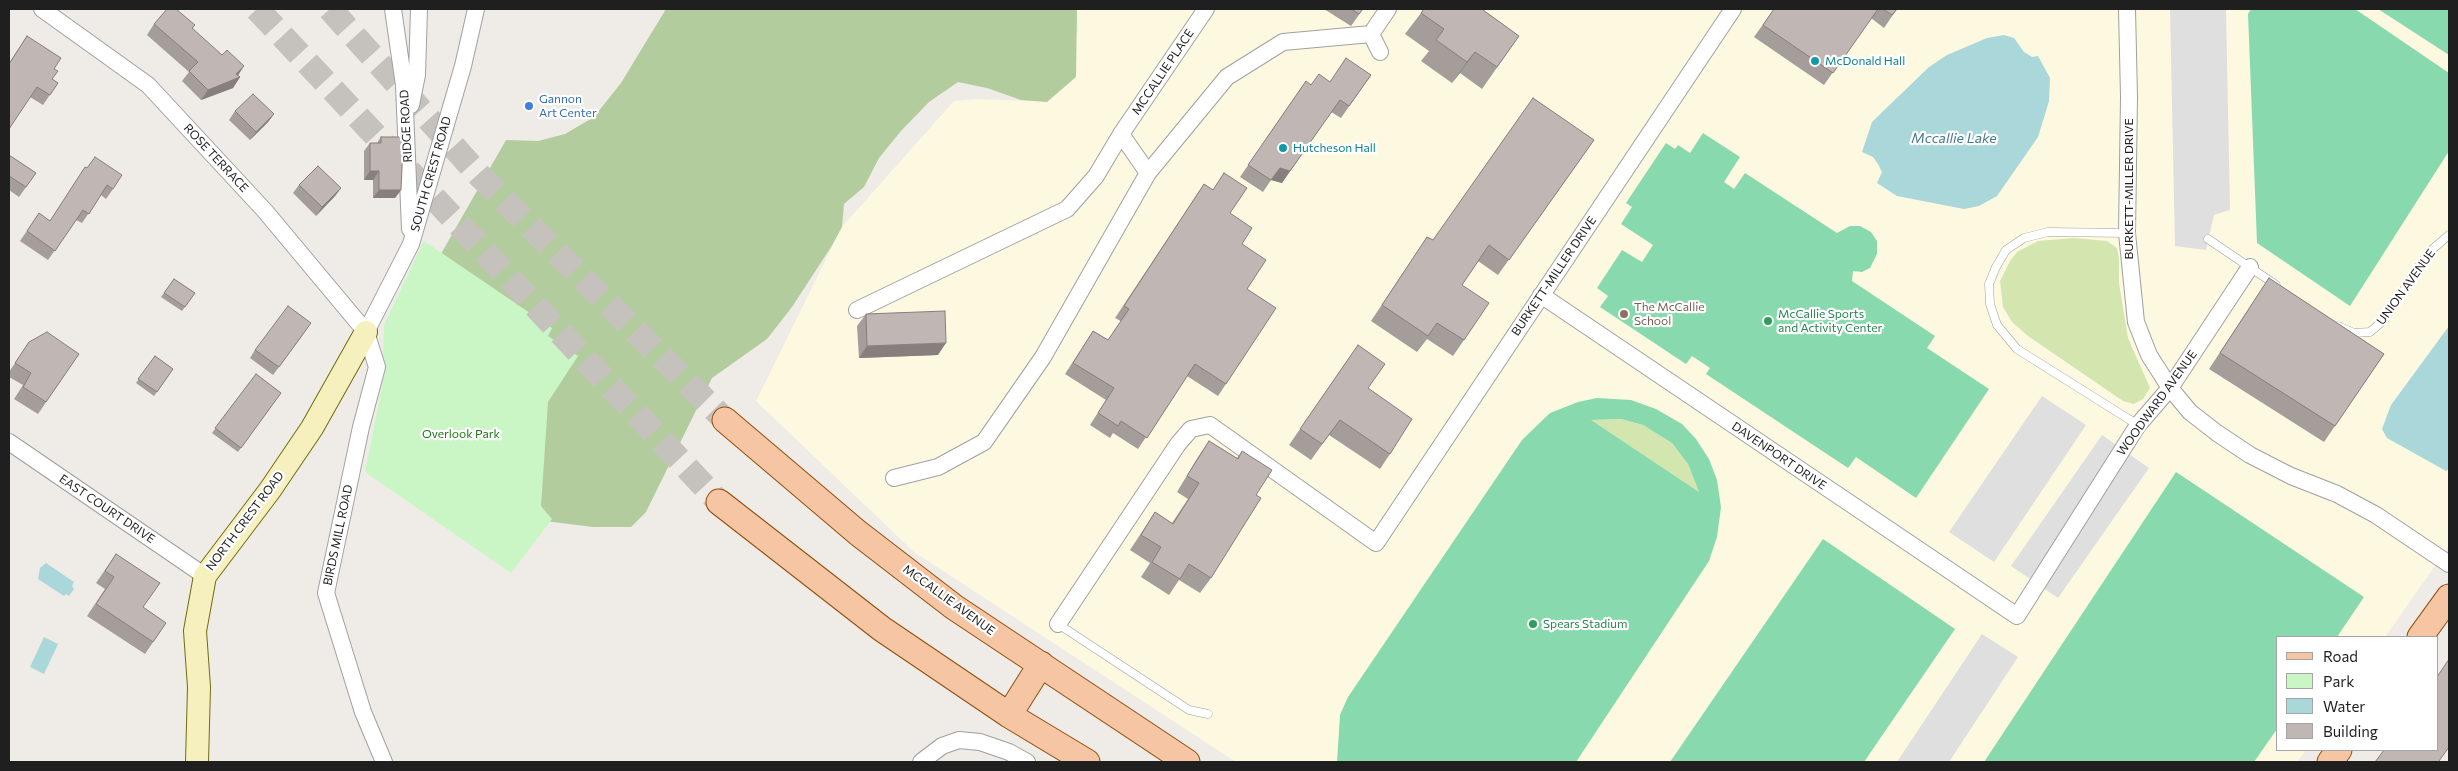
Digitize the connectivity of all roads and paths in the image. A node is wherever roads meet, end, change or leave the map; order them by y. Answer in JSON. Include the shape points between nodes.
{"nodes":[{"id":1,"x":42,"y":9,"type":"edge"},
{"id":2,"x":393,"y":9,"type":"edge"},
{"id":3,"x":420,"y":9,"type":"edge"},
{"id":4,"x":476,"y":9,"type":"edge"},
{"id":5,"x":1206,"y":9,"type":"edge"},
{"id":6,"x":1388,"y":9,"type":"edge"},
{"id":7,"x":1733,"y":9,"type":"edge"},
{"id":8,"x":2127,"y":9,"type":"edge"},
{"id":9,"x":1371,"y":34,"type":"junction"},
{"id":10,"x":1380,"y":52,"type":"dead end"},
{"id":11,"x":1121,"y":134,"type":"junction"},
{"id":12,"x":406,"y":135,"type":"junction"},
{"id":13,"x":1148,"y":173,"type":"junction"},
{"id":14,"x":2127,"y":233,"type":"junction"},
{"id":15,"x":2449,"y":235,"type":"edge"},
{"id":16,"x":2208,"y":239,"type":"dead end"},
{"id":17,"x":411,"y":244,"type":"junction"},
{"id":18,"x":2250,"y":267,"type":"junction"},
{"id":19,"x":2287,"y":293,"type":"edge"},
{"id":20,"x":1541,"y":295,"type":"junction"},
{"id":21,"x":857,"y":310,"type":"dead end"},
{"id":22,"x":2327,"y":319,"type":"edge"},
{"id":23,"x":366,"y":332,"type":"junction"},
{"id":24,"x":2170,"y":388,"type":"junction"},
{"id":25,"x":725,"y":420,"type":"tunnel mouth"},
{"id":26,"x":2138,"y":425,"type":"junction"},
{"id":27,"x":9,"y":442,"type":"edge"},
{"id":28,"x":894,"y":478,"type":"dead end"},
{"id":29,"x":720,"y":502,"type":"tunnel mouth"},
{"id":30,"x":2449,"y":564,"type":"edge"},
{"id":31,"x":205,"y":576,"type":"junction"},
{"id":32,"x":2449,"y":597,"type":"edge"},
{"id":33,"x":2017,"y":616,"type":"joint"},
{"id":34,"x":1058,"y":624,"type":"joint"},
{"id":35,"x":2421,"y":636,"type":"edge"},
{"id":36,"x":1041,"y":664,"type":"junction"},
{"id":37,"x":1208,"y":714,"type":"dead end"},
{"id":38,"x":1009,"y":715,"type":"junction"},
{"id":39,"x":2338,"y":751,"type":"edge"},
{"id":40,"x":197,"y":762,"type":"edge"},
{"id":41,"x":384,"y":762,"type":"edge"},
{"id":42,"x":921,"y":762,"type":"edge"},
{"id":43,"x":1027,"y":762,"type":"edge"},
{"id":44,"x":1087,"y":762,"type":"edge"},
{"id":45,"x":1187,"y":762,"type":"edge"},
{"id":46,"x":2330,"y":762,"type":"edge"}],
"edges":[{"from":1,"to":23,"type":"street","name":"ROSE TERRACE","via":[[148,85],[265,211]]},
{"from":2,"to":12,"type":"street","name":"RIDGE ROAD","via":[[404,85]]},
{"from":3,"to":12,"type":"street","via":[[417,75]]},
{"from":4,"to":17,"type":"street","name":"SOUTH CREST ROAD","via":[[463,66]]},
{"from":5,"to":11,"type":"street","name":"MCCALLIE PLACE"},
{"from":6,"to":9,"type":"street"},
{"from":7,"to":20,"type":"street","name":"BURKETT-MILLER DRIVE"},
{"from":8,"to":14,"type":"street","name":"BURKETT-MILLER DRIVE"},
{"from":9,"to":10,"type":"street"},
{"from":9,"to":13,"type":"street","via":[[1283,42],[1228,77]]},
{"from":11,"to":13,"type":"street"},
{"from":11,"to":21,"type":"street","name":"MCCALLIE PLACE","via":[[1096,176],[1067,209]]},
{"from":12,"to":17,"type":"street","name":"RIDGE ROAD"},
{"from":13,"to":28,"type":"street","via":[[1043,357],[984,442],[938,467]]},
{"from":14,"to":24,"type":"street","name":"BURKETT-MILLER DRIVE","via":[[2136,322]]},
{"from":14,"to":26,"type":"lane","via":[[2048,232],[2024,238],[2006,250],[1996,267],[1989,284],[1990,304],[1997,325],[2017,349]]},
{"from":15,"to":22,"type":"lane","name":"UNION AVENUE","via":[[2428,253],[2384,320],[2370,332],[2354,333]]},
{"from":16,"to":18,"type":"lane"},
{"from":17,"to":23,"type":"street","name":"SOUTH CREST ROAD"},
{"from":18,"to":19,"type":"lane"},
{"from":18,"to":24,"type":"street","name":"WOODWARD AVENUE"},
{"from":20,"to":33,"type":"street","name":"DAVENPORT DRIVE"},
{"from":20,"to":34,"type":"street","name":"BURKETT-MILLER DRIVE","via":[[1376,543],[1210,425],[1190,429]]},
{"from":23,"to":31,"type":"street","name":"NORTH CREST ROAD","via":[[312,428]]},
{"from":23,"to":41,"type":"street","name":"BIRDS MILL ROAD","via":[[377,367],[326,593],[363,712]]},
{"from":24,"to":26,"type":"street","name":"WOODWARD AVENUE"},
{"from":24,"to":30,"type":"street","name":"BURKETT-MILLER DRIVE","via":[[2190,412],[2250,455],[2376,515]]},
{"from":25,"to":36,"type":"main road","name":"MCCALLIE AVENUE","via":[[858,533],[954,608]]},
{"from":26,"to":33,"type":"street","name":"WOODWARD AVENUE"},
{"from":27,"to":31,"type":"street","name":"EAST COURT DRIVE"},
{"from":29,"to":38,"type":"main road","via":[[882,630]]},
{"from":31,"to":40,"type":"street","name":"NORTH CREST ROAD","via":[[195,631],[199,687]]},
{"from":32,"to":35,"type":"main road"},
{"from":34,"to":37,"type":"lane","via":[[1189,710]]},
{"from":36,"to":38,"type":"main road"},
{"from":36,"to":45,"type":"main road","name":"MCCALLIE AVENUE"},
{"from":38,"to":44,"type":"main road"},
{"from":39,"to":46,"type":"main road"},
{"from":42,"to":43,"type":"street","via":[[942,746],[959,740],[980,742]]}]}
